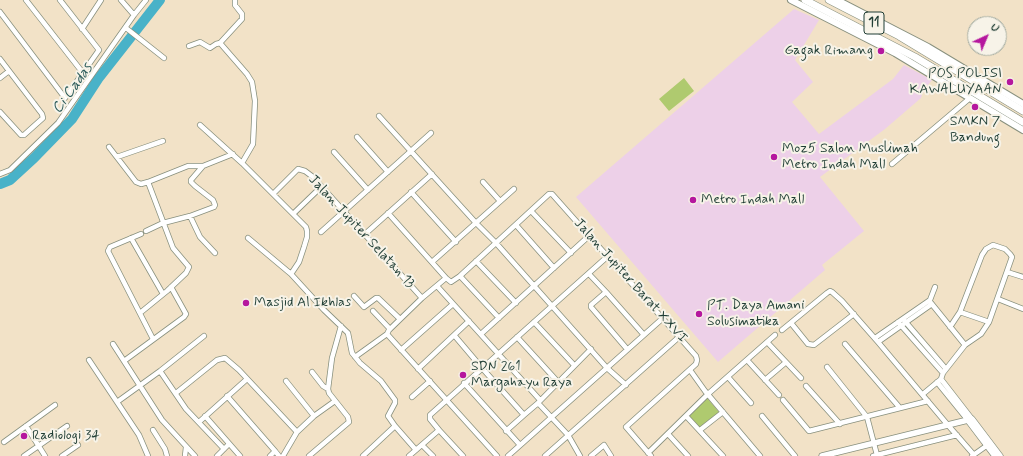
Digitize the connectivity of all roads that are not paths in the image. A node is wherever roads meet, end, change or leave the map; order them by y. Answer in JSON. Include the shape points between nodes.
{"nodes":[{"id":1,"x":26,"y":0,"type":"edge"},
{"id":2,"x":60,"y":0,"type":"edge"},
{"id":3,"x":100,"y":0,"type":"edge"},
{"id":4,"x":122,"y":0,"type":"edge"},
{"id":5,"x":146,"y":0,"type":"edge"},
{"id":6,"x":235,"y":0,"type":"edge"},
{"id":7,"x":791,"y":0,"type":"edge"},
{"id":8,"x":805,"y":0,"type":"edge"},
{"id":9,"x":829,"y":0,"type":"edge"},
{"id":10,"x":836,"y":0,"type":"edge"},
{"id":11,"x":843,"y":8,"type":"junction"},
{"id":12,"x":0,"y":12,"type":"edge"},
{"id":13,"x":134,"y":15,"type":"junction"},
{"id":14,"x":127,"y":28,"type":"junction"},
{"id":15,"x":82,"y":29,"type":"junction"},
{"id":16,"x":220,"y":44,"type":"junction"},
{"id":17,"x":189,"y":46,"type":"dead end"},
{"id":18,"x":164,"y":58,"type":"dead end"},
{"id":19,"x":0,"y":59,"type":"edge"},
{"id":20,"x":9,"y":71,"type":"junction"},
{"id":21,"x":82,"y":73,"type":"junction"},
{"id":22,"x":0,"y":78,"type":"edge"},
{"id":23,"x":970,"y":98,"type":"junction"},
{"id":24,"x":1023,"y":104,"type":"edge"},
{"id":25,"x":1023,"y":111,"type":"edge"},
{"id":26,"x":0,"y":112,"type":"edge"},
{"id":27,"x":379,"y":116,"type":"dead end"},
{"id":28,"x":1023,"y":122,"type":"edge"},
{"id":29,"x":200,"y":125,"type":"dead end"},
{"id":30,"x":1023,"y":130,"type":"edge"},
{"id":31,"x":431,"y":133,"type":"dead end"},
{"id":32,"x":357,"y":137,"type":"dead end"},
{"id":33,"x":163,"y":141,"type":"dead end"},
{"id":34,"x":109,"y":147,"type":"dead end"},
{"id":35,"x":411,"y":151,"type":"junction"},
{"id":36,"x":334,"y":152,"type":"dead end"},
{"id":37,"x":233,"y":154,"type":"junction"},
{"id":38,"x":116,"y":157,"type":"junction"},
{"id":39,"x":242,"y":163,"type":"junction"},
{"id":40,"x":892,"y":164,"type":"dead end"},
{"id":41,"x":203,"y":166,"type":"junction"},
{"id":42,"x":388,"y":172,"type":"junction"},
{"id":43,"x":0,"y":174,"type":"edge"},
{"id":44,"x":432,"y":174,"type":"junction"},
{"id":45,"x":148,"y":182,"type":"junction"},
{"id":46,"x":482,"y":182,"type":"dead end"},
{"id":47,"x":321,"y":187,"type":"junction"},
{"id":48,"x":514,"y":189,"type":"dead end"},
{"id":49,"x":368,"y":190,"type":"junction"},
{"id":50,"x":410,"y":192,"type":"junction"},
{"id":51,"x":273,"y":194,"type":"junction"},
{"id":52,"x":500,"y":201,"type":"junction"},
{"id":53,"x":531,"y":211,"type":"junction"},
{"id":54,"x":343,"y":212,"type":"junction"},
{"id":55,"x":388,"y":213,"type":"junction"},
{"id":56,"x":293,"y":214,"type":"junction"},
{"id":57,"x":190,"y":216,"type":"junction"},
{"id":58,"x":163,"y":223,"type":"junction"},
{"id":59,"x":476,"y":223,"type":"junction"},
{"id":60,"x":516,"y":225,"type":"junction"},
{"id":61,"x":146,"y":231,"type":"dead end"},
{"id":62,"x":321,"y":232,"type":"dead end"},
{"id":63,"x":141,"y":234,"type":"dead end"},
{"id":64,"x":364,"y":235,"type":"junction"},
{"id":65,"x":590,"y":236,"type":"junction"},
{"id":66,"x":131,"y":238,"type":"junction"},
{"id":67,"x":248,"y":238,"type":"dead end"},
{"id":68,"x":456,"y":242,"type":"junction"},
{"id":69,"x":496,"y":242,"type":"junction"},
{"id":70,"x":215,"y":253,"type":"dead end"},
{"id":71,"x":571,"y":253,"type":"junction"},
{"id":72,"x":608,"y":256,"type":"junction"},
{"id":73,"x":476,"y":260,"type":"junction"},
{"id":74,"x":432,"y":262,"type":"junction"},
{"id":75,"x":554,"y":268,"type":"junction"},
{"id":76,"x":1007,"y":272,"type":"junction"},
{"id":77,"x":291,"y":274,"type":"junction"},
{"id":78,"x":589,"y":274,"type":"junction"},
{"id":79,"x":460,"y":276,"type":"junction"},
{"id":80,"x":1023,"y":277,"type":"edge"},
{"id":81,"x":446,"y":278,"type":"junction"},
{"id":82,"x":437,"y":286,"type":"junction"},
{"id":83,"x":534,"y":286,"type":"junction"},
{"id":84,"x":171,"y":287,"type":"junction"},
{"id":85,"x":935,"y":287,"type":"dead end"},
{"id":86,"x":606,"y":292,"type":"junction"},
{"id":87,"x":163,"y":294,"type":"junction"},
{"id":88,"x":354,"y":296,"type":"dead end"},
{"id":89,"x":422,"y":298,"type":"junction"},
{"id":90,"x":998,"y":299,"type":"junction"},
{"id":91,"x":931,"y":302,"type":"junction"},
{"id":92,"x":516,"y":303,"type":"junction"},
{"id":93,"x":453,"y":304,"type":"junction"},
{"id":94,"x":552,"y":306,"type":"junction"},
{"id":95,"x":1023,"y":309,"type":"edge"},
{"id":96,"x":373,"y":311,"type":"dead end"},
{"id":97,"x":960,"y":312,"type":"junction"},
{"id":98,"x":140,"y":313,"type":"junction"},
{"id":99,"x":854,"y":314,"type":"junction"},
{"id":100,"x":499,"y":318,"type":"junction"},
{"id":101,"x":663,"y":318,"type":"junction"},
{"id":102,"x":400,"y":319,"type":"junction"},
{"id":103,"x":469,"y":321,"type":"junction"},
{"id":104,"x":534,"y":322,"type":"junction"},
{"id":105,"x":989,"y":322,"type":"junction"},
{"id":106,"x":791,"y":323,"type":"junction"},
{"id":107,"x":902,"y":323,"type":"junction"},
{"id":108,"x":341,"y":326,"type":"junction"},
{"id":109,"x":950,"y":327,"type":"junction"},
{"id":110,"x":390,"y":329,"type":"junction"},
{"id":111,"x":782,"y":330,"type":"dead end"},
{"id":112,"x":387,"y":334,"type":"junction"},
{"id":113,"x":481,"y":334,"type":"junction"},
{"id":114,"x":454,"y":335,"type":"junction"},
{"id":115,"x":644,"y":335,"type":"junction"},
{"id":116,"x":775,"y":335,"type":"dead end"},
{"id":117,"x":204,"y":336,"type":"dead end"},
{"id":118,"x":517,"y":337,"type":"junction"},
{"id":119,"x":679,"y":337,"type":"junction"},
{"id":120,"x":153,"y":339,"type":"junction"},
{"id":121,"x":877,"y":340,"type":"junction"},
{"id":122,"x":767,"y":342,"type":"junction"},
{"id":123,"x":113,"y":344,"type":"dead end"},
{"id":124,"x":845,"y":344,"type":"dead end"},
{"id":125,"x":965,"y":345,"type":"junction"},
{"id":126,"x":591,"y":348,"type":"junction"},
{"id":127,"x":401,"y":350,"type":"junction"},
{"id":128,"x":627,"y":350,"type":"junction"},
{"id":129,"x":498,"y":353,"type":"junction"},
{"id":130,"x":355,"y":357,"type":"junction"},
{"id":131,"x":89,"y":360,"type":"dead end"},
{"id":132,"x":747,"y":360,"type":"junction"},
{"id":133,"x":124,"y":361,"type":"junction"},
{"id":134,"x":785,"y":363,"type":"junction"},
{"id":135,"x":574,"y":365,"type":"junction"},
{"id":136,"x":827,"y":367,"type":"dead end"},
{"id":137,"x":482,"y":368,"type":"junction"},
{"id":138,"x":607,"y":368,"type":"junction"},
{"id":139,"x":418,"y":369,"type":"junction"},
{"id":140,"x":690,"y":370,"type":"junction"},
{"id":141,"x":944,"y":371,"type":"junction"},
{"id":142,"x":160,"y":372,"type":"junction"},
{"id":143,"x":312,"y":372,"type":"dead end"},
{"id":144,"x":728,"y":377,"type":"junction"},
{"id":145,"x":800,"y":378,"type":"dead end"},
{"id":146,"x":247,"y":379,"type":"junction"},
{"id":147,"x":765,"y":380,"type":"junction"},
{"id":148,"x":286,"y":381,"type":"dead end"},
{"id":149,"x":430,"y":381,"type":"junction"},
{"id":150,"x":939,"y":381,"type":"junction"},
{"id":151,"x":558,"y":382,"type":"junction"},
{"id":152,"x":464,"y":383,"type":"junction"},
{"id":153,"x":626,"y":385,"type":"junction"},
{"id":154,"x":139,"y":386,"type":"junction"},
{"id":155,"x":806,"y":386,"type":"dead end"},
{"id":156,"x":328,"y":389,"type":"junction"},
{"id":157,"x":176,"y":393,"type":"junction"},
{"id":158,"x":708,"y":394,"type":"junction"},
{"id":159,"x":923,"y":394,"type":"junction"},
{"id":160,"x":779,"y":395,"type":"dead end"},
{"id":161,"x":227,"y":396,"type":"junction"},
{"id":162,"x":412,"y":397,"type":"dead end"},
{"id":163,"x":446,"y":400,"type":"junction"},
{"id":164,"x":783,"y":400,"type":"dead end"},
{"id":165,"x":335,"y":401,"type":"junction"},
{"id":166,"x":539,"y":401,"type":"junction"},
{"id":167,"x":928,"y":401,"type":"junction"},
{"id":168,"x":117,"y":402,"type":"junction"},
{"id":169,"x":751,"y":403,"type":"dead end"},
{"id":170,"x":55,"y":405,"type":"dead end"},
{"id":171,"x":900,"y":408,"type":"junction"},
{"id":172,"x":723,"y":412,"type":"junction"},
{"id":173,"x":524,"y":415,"type":"junction"},
{"id":174,"x":205,"y":416,"type":"junction"},
{"id":175,"x":314,"y":416,"type":"junction"},
{"id":176,"x":686,"y":416,"type":"junction"},
{"id":177,"x":762,"y":416,"type":"dead end"},
{"id":178,"x":552,"y":417,"type":"junction"},
{"id":179,"x":867,"y":417,"type":"junction"},
{"id":180,"x":970,"y":419,"type":"junction"},
{"id":181,"x":199,"y":422,"type":"junction"},
{"id":182,"x":840,"y":424,"type":"junction"},
{"id":183,"x":947,"y":424,"type":"junction"},
{"id":184,"x":26,"y":426,"type":"junction"},
{"id":185,"x":67,"y":426,"type":"dead end"},
{"id":186,"x":395,"y":426,"type":"junction"},
{"id":187,"x":153,"y":430,"type":"dead end"},
{"id":188,"x":439,"y":430,"type":"junction"},
{"id":189,"x":700,"y":430,"type":"junction"},
{"id":190,"x":506,"y":431,"type":"junction"},
{"id":191,"x":298,"y":432,"type":"junction"},
{"id":192,"x":668,"y":434,"type":"junction"},
{"id":193,"x":957,"y":435,"type":"junction"},
{"id":194,"x":567,"y":436,"type":"junction"},
{"id":195,"x":4,"y":442,"type":"dead end"},
{"id":196,"x":875,"y":443,"type":"junction"},
{"id":197,"x":229,"y":444,"type":"junction"},
{"id":198,"x":988,"y":444,"type":"junction"},
{"id":199,"x":78,"y":445,"type":"dead end"},
{"id":200,"x":422,"y":445,"type":"junction"},
{"id":201,"x":520,"y":445,"type":"junction"},
{"id":202,"x":39,"y":446,"type":"junction"},
{"id":203,"x":186,"y":447,"type":"junction"},
{"id":204,"x":224,"y":449,"type":"junction"},
{"id":205,"x":416,"y":450,"type":"junction"},
{"id":206,"x":275,"y":451,"type":"junction"},
{"id":207,"x":650,"y":454,"type":"edge"},
{"id":208,"x":579,"y":455,"type":"edge"},
{"id":209,"x":875,"y":455,"type":"edge"},
{"id":210,"x":973,"y":455,"type":"edge"},
{"id":211,"x":997,"y":455,"type":"edge"},
{"id":212,"x":24,"y":456,"type":"edge"},
{"id":213,"x":45,"y":456,"type":"edge"},
{"id":214,"x":62,"y":456,"type":"edge"},
{"id":215,"x":148,"y":456,"type":"edge"},
{"id":216,"x":167,"y":456,"type":"edge"},
{"id":217,"x":184,"y":456,"type":"edge"},
{"id":218,"x":195,"y":456,"type":"edge"},
{"id":219,"x":217,"y":456,"type":"edge"},
{"id":220,"x":240,"y":456,"type":"edge"},
{"id":221,"x":270,"y":456,"type":"edge"},
{"id":222,"x":279,"y":456,"type":"edge"},
{"id":223,"x":283,"y":456,"type":"edge"},
{"id":224,"x":309,"y":456,"type":"edge"},
{"id":225,"x":363,"y":456,"type":"edge"},
{"id":226,"x":409,"y":456,"type":"edge"},
{"id":227,"x":433,"y":456,"type":"edge"},
{"id":228,"x":463,"y":456,"type":"edge"},
{"id":229,"x":497,"y":456,"type":"edge"},
{"id":230,"x":508,"y":456,"type":"edge"},
{"id":231,"x":545,"y":456,"type":"edge"},
{"id":232,"x":591,"y":456,"type":"edge"},
{"id":233,"x":612,"y":456,"type":"edge"},
{"id":234,"x":688,"y":456,"type":"edge"},
{"id":235,"x":723,"y":456,"type":"edge"},
{"id":236,"x":760,"y":456,"type":"edge"},
{"id":237,"x":795,"y":456,"type":"edge"},
{"id":238,"x":822,"y":456,"type":"edge"}],
"edges":[{"from":1,"to":21,"type":"street"},
{"from":2,"to":15,"type":"street"},
{"from":3,"to":15,"type":"street"},
{"from":4,"to":13,"type":"street"},
{"from":5,"to":13,"type":"street"},
{"from":6,"to":16,"type":"street","via":[[242,19]]},
{"from":7,"to":23,"type":"main road","via":[[895,53]]},
{"from":8,"to":28,"type":"highway","number":"11","via":[[915,57]]},
{"from":9,"to":11,"type":"highway","number":"11"},
{"from":10,"to":11,"type":"highway"},
{"from":10,"to":24,"type":"main road","via":[[928,47]]},
{"from":11,"to":25,"type":"highway","number":"11","via":[[899,36]]},
{"from":12,"to":21,"type":"street","via":[[65,98]]},
{"from":13,"to":14,"type":"street"},
{"from":14,"to":18,"type":"street"},
{"from":14,"to":43,"type":"street","via":[[58,123],[10,170]]},
{"from":15,"to":21,"type":"street","via":[[99,50]]},
{"from":16,"to":17,"type":"street","via":[[210,48],[200,42]]},
{"from":16,"to":39,"type":"street","via":[[252,82],[255,101],[253,144]]},
{"from":19,"to":20,"type":"street"},
{"from":20,"to":22,"type":"street"},
{"from":20,"to":26,"type":"street","via":[[43,118],[24,135],[20,135]]},
{"from":23,"to":30,"type":"main road"},
{"from":23,"to":40,"type":"street"},
{"from":27,"to":35,"type":"street"},
{"from":29,"to":37,"type":"street"},
{"from":31,"to":35,"type":"street"},
{"from":32,"to":42,"type":"street"},
{"from":33,"to":38,"type":"street"},
{"from":34,"to":38,"type":"street"},
{"from":35,"to":42,"type":"street"},
{"from":35,"to":44,"type":"street"},
{"from":36,"to":49,"type":"street"},
{"from":37,"to":39,"type":"street"},
{"from":37,"to":41,"type":"street"},
{"from":38,"to":45,"type":"street","via":[[135,181],[139,184]]},
{"from":39,"to":51,"type":"street"},
{"from":41,"to":45,"type":"street","via":[[188,166]]},
{"from":41,"to":57,"type":"street","via":[[191,182],[215,205]]},
{"from":42,"to":49,"type":"street"},
{"from":44,"to":50,"type":"street"},
{"from":44,"to":59,"type":"street"},
{"from":45,"to":58,"type":"street"},
{"from":46,"to":52,"type":"street"},
{"from":47,"to":51,"type":"street","name":"Jalan Jupiter Selatan 13","via":[[300,168]]},
{"from":47,"to":54,"type":"street","name":"Jalan Jupiter Selatan 13"},
{"from":47,"to":56,"type":"street"},
{"from":48,"to":52,"type":"street"},
{"from":49,"to":54,"type":"street"},
{"from":50,"to":55,"type":"street"},
{"from":50,"to":68,"type":"street"},
{"from":51,"to":56,"type":"street"},
{"from":52,"to":59,"type":"street"},
{"from":53,"to":60,"type":"street"},
{"from":53,"to":65,"type":"street","name":"Jalan Jupiter Barat XXVI","via":[[552,194]]},
{"from":53,"to":71,"type":"street"},
{"from":54,"to":62,"type":"street"},
{"from":54,"to":64,"type":"street","name":"Jalan Jupiter Selatan 13"},
{"from":55,"to":64,"type":"street"},
{"from":55,"to":74,"type":"street"},
{"from":56,"to":77,"type":"street","via":[[308,231],[299,262]]},
{"from":57,"to":58,"type":"street"},
{"from":57,"to":70,"type":"street","via":[[200,238]]},
{"from":58,"to":61,"type":"street"},
{"from":58,"to":84,"type":"street","via":[[173,248],[189,267]]},
{"from":59,"to":68,"type":"street"},
{"from":59,"to":69,"type":"street"},
{"from":60,"to":69,"type":"street"},
{"from":60,"to":75,"type":"street"},
{"from":63,"to":66,"type":"street"},
{"from":64,"to":89,"type":"street","name":"Jalan Jupiter Selatan 13"},
{"from":65,"to":71,"type":"street"},
{"from":65,"to":72,"type":"street","name":"Jalan Jupiter Barat XXVI"},
{"from":66,"to":87,"type":"street"},
{"from":66,"to":98,"type":"street","via":[[110,247],[108,252]]},
{"from":67,"to":77,"type":"street"},
{"from":68,"to":74,"type":"street"},
{"from":69,"to":73,"type":"street"},
{"from":69,"to":83,"type":"street"},
{"from":71,"to":75,"type":"street"},
{"from":72,"to":78,"type":"street"},
{"from":72,"to":101,"type":"street","name":"Jalan Jupiter Barat XXVI"},
{"from":73,"to":79,"type":"street"},
{"from":73,"to":92,"type":"street"},
{"from":74,"to":81,"type":"street"},
{"from":75,"to":83,"type":"street"},
{"from":76,"to":80,"type":"street"},
{"from":76,"to":90,"type":"street"},
{"from":76,"to":97,"type":"street","via":[[1012,258],[1010,254],[1005,249],[993,245],[986,249]]},
{"from":77,"to":108,"type":"street"},
{"from":78,"to":86,"type":"street"},
{"from":78,"to":94,"type":"street"},
{"from":79,"to":81,"type":"street","via":[[451,282]]},
{"from":79,"to":100,"type":"street"},
{"from":81,"to":82,"type":"street"},
{"from":82,"to":89,"type":"street"},
{"from":82,"to":93,"type":"street"},
{"from":83,"to":92,"type":"street"},
{"from":83,"to":94,"type":"street"},
{"from":84,"to":87,"type":"street"},
{"from":84,"to":120,"type":"street","via":[[186,314]]},
{"from":85,"to":91,"type":"street"},
{"from":86,"to":115,"type":"street"},
{"from":86,"to":128,"type":"street","via":[[591,307]]},
{"from":87,"to":98,"type":"street"},
{"from":88,"to":102,"type":"street","via":[[364,307],[378,298]]},
{"from":89,"to":102,"type":"street"},
{"from":90,"to":95,"type":"street"},
{"from":90,"to":105,"type":"street"},
{"from":91,"to":107,"type":"street"},
{"from":91,"to":109,"type":"street"},
{"from":92,"to":100,"type":"street"},
{"from":93,"to":103,"type":"street"},
{"from":93,"to":127,"type":"street"},
{"from":94,"to":104,"type":"street"},
{"from":94,"to":126,"type":"street"},
{"from":96,"to":110,"type":"street"},
{"from":97,"to":105,"type":"street"},
{"from":97,"to":109,"type":"street"},
{"from":98,"to":120,"type":"street"},
{"from":99,"to":106,"type":"street","via":[[814,345],[808,344]]},
{"from":99,"to":106,"type":"street","via":[[830,291]]},
{"from":99,"to":121,"type":"street"},
{"from":100,"to":113,"type":"street"},
{"from":101,"to":115,"type":"street"},
{"from":101,"to":119,"type":"street","name":"Jalan Jupiter Barat XXVI"},
{"from":102,"to":110,"type":"street"},
{"from":103,"to":113,"type":"street"},
{"from":103,"to":114,"type":"street"},
{"from":104,"to":118,"type":"street"},
{"from":104,"to":135,"type":"street"},
{"from":105,"to":125,"type":"street","via":[[981,334]]},
{"from":106,"to":111,"type":"street"},
{"from":107,"to":121,"type":"street"},
{"from":107,"to":141,"type":"street"},
{"from":108,"to":130,"type":"street","via":[[348,333]]},
{"from":108,"to":156,"type":"street","via":[[332,358]]},
{"from":109,"to":125,"type":"street"},
{"from":110,"to":112,"type":"street"},
{"from":112,"to":127,"type":"street"},
{"from":112,"to":130,"type":"street"},
{"from":113,"to":129,"type":"street"},
{"from":114,"to":137,"type":"street"},
{"from":114,"to":139,"type":"street"},
{"from":115,"to":128,"type":"street"},
{"from":116,"to":122,"type":"street"},
{"from":117,"to":142,"type":"street"},
{"from":118,"to":129,"type":"street"},
{"from":118,"to":151,"type":"street"},
{"from":119,"to":140,"type":"street","name":"Jalan Jupiter Barat XXVI","via":[[696,356],[696,364]]},
{"from":119,"to":153,"type":"street"},
{"from":120,"to":133,"type":"street"},
{"from":121,"to":159,"type":"street"},
{"from":122,"to":132,"type":"street"},
{"from":122,"to":134,"type":"street"},
{"from":123,"to":133,"type":"street"},
{"from":124,"to":171,"type":"street"},
{"from":125,"to":141,"type":"street"},
{"from":126,"to":135,"type":"street"},
{"from":126,"to":138,"type":"street"},
{"from":127,"to":139,"type":"street"},
{"from":128,"to":138,"type":"street"},
{"from":129,"to":137,"type":"street"},
{"from":129,"to":166,"type":"street"},
{"from":130,"to":186,"type":"street","via":[[382,381],[395,400],[388,416]]},
{"from":131,"to":168,"type":"street"},
{"from":132,"to":144,"type":"street"},
{"from":132,"to":147,"type":"street"},
{"from":133,"to":154,"type":"street"},
{"from":134,"to":145,"type":"street"},
{"from":134,"to":147,"type":"street"},
{"from":135,"to":151,"type":"street"},
{"from":136,"to":179,"type":"street"},
{"from":137,"to":152,"type":"street"},
{"from":137,"to":173,"type":"street"},
{"from":138,"to":153,"type":"street"},
{"from":138,"to":178,"type":"street"},
{"from":139,"to":149,"type":"street"},
{"from":140,"to":158,"type":"street"},
{"from":140,"to":207,"type":"street","via":[[626,426]]},
{"from":141,"to":150,"type":"street"},
{"from":142,"to":154,"type":"street"},
{"from":142,"to":157,"type":"street"},
{"from":143,"to":156,"type":"street"},
{"from":144,"to":158,"type":"street"},
{"from":144,"to":169,"type":"street"},
{"from":146,"to":157,"type":"street","via":[[228,360],[221,358]]},
{"from":146,"to":161,"type":"street"},
{"from":146,"to":191,"type":"street"},
{"from":147,"to":160,"type":"street"},
{"from":148,"to":175,"type":"street"},
{"from":149,"to":162,"type":"street"},
{"from":149,"to":163,"type":"street"},
{"from":150,"to":159,"type":"street"},
{"from":150,"to":180,"type":"street"},
{"from":151,"to":166,"type":"street"},
{"from":152,"to":163,"type":"street"},
{"from":152,"to":190,"type":"street"},
{"from":153,"to":194,"type":"street"},
{"from":154,"to":168,"type":"street"},
{"from":154,"to":203,"type":"street","via":[[162,420]]},
{"from":155,"to":182,"type":"street"},
{"from":156,"to":165,"type":"street"},
{"from":157,"to":181,"type":"street","via":[[186,409]]},
{"from":158,"to":172,"type":"street"},
{"from":158,"to":176,"type":"street"},
{"from":159,"to":167,"type":"street"},
{"from":161,"to":174,"type":"street"},
{"from":161,"to":206,"type":"street"},
{"from":163,"to":188,"type":"street","via":[[429,417]]},
{"from":163,"to":229,"type":"street"},
{"from":164,"to":182,"type":"street","via":[[808,430]]},
{"from":165,"to":175,"type":"street"},
{"from":165,"to":224,"type":"street","via":[[350,422]]},
{"from":166,"to":173,"type":"street"},
{"from":166,"to":178,"type":"street"},
{"from":167,"to":171,"type":"street"},
{"from":167,"to":183,"type":"street"},
{"from":168,"to":215,"type":"street","via":[[142,439]]},
{"from":170,"to":184,"type":"street"},
{"from":171,"to":179,"type":"street"},
{"from":172,"to":189,"type":"street"},
{"from":172,"to":236,"type":"street"},
{"from":173,"to":190,"type":"street"},
{"from":174,"to":181,"type":"street"},
{"from":174,"to":197,"type":"street"},
{"from":175,"to":191,"type":"street"},
{"from":176,"to":189,"type":"street"},
{"from":176,"to":192,"type":"street"},
{"from":177,"to":237,"type":"street"},
{"from":178,"to":194,"type":"street"},
{"from":178,"to":201,"type":"street"},
{"from":179,"to":182,"type":"street"},
{"from":179,"to":196,"type":"street"},
{"from":180,"to":183,"type":"street"},
{"from":180,"to":198,"type":"street"},
{"from":181,"to":204,"type":"street"},
{"from":183,"to":193,"type":"street"},
{"from":183,"to":196,"type":"street"},
{"from":184,"to":195,"type":"street"},
{"from":184,"to":202,"type":"street"},
{"from":185,"to":202,"type":"street"},
{"from":186,"to":205,"type":"street"},
{"from":186,"to":225,"type":"street"},
{"from":187,"to":216,"type":"street","via":[[166,449]]},
{"from":188,"to":200,"type":"street"},
{"from":188,"to":228,"type":"street"},
{"from":189,"to":235,"type":"street"},
{"from":190,"to":201,"type":"street"},
{"from":191,"to":223,"type":"street"},
{"from":192,"to":207,"type":"street"},
{"from":192,"to":234,"type":"street"},
{"from":193,"to":209,"type":"street"},
{"from":193,"to":210,"type":"street"},
{"from":194,"to":208,"type":"street"},
{"from":194,"to":231,"type":"street"},
{"from":196,"to":209,"type":"street"},
{"from":196,"to":238,"type":"street"},
{"from":197,"to":204,"type":"street"},
{"from":197,"to":220,"type":"street"},
{"from":198,"to":210,"type":"street"},
{"from":198,"to":211,"type":"street"},
{"from":199,"to":214,"type":"street"},
{"from":200,"to":205,"type":"street"},
{"from":200,"to":227,"type":"street"},
{"from":201,"to":230,"type":"street"},
{"from":202,"to":212,"type":"street"},
{"from":202,"to":213,"type":"street"},
{"from":203,"to":217,"type":"street"},
{"from":203,"to":218,"type":"street"},
{"from":204,"to":219,"type":"street"},
{"from":205,"to":226,"type":"street"},
{"from":206,"to":221,"type":"street"},
{"from":206,"to":222,"type":"street"},
{"from":232,"to":233,"type":"street","via":[[604,445]]}]}
